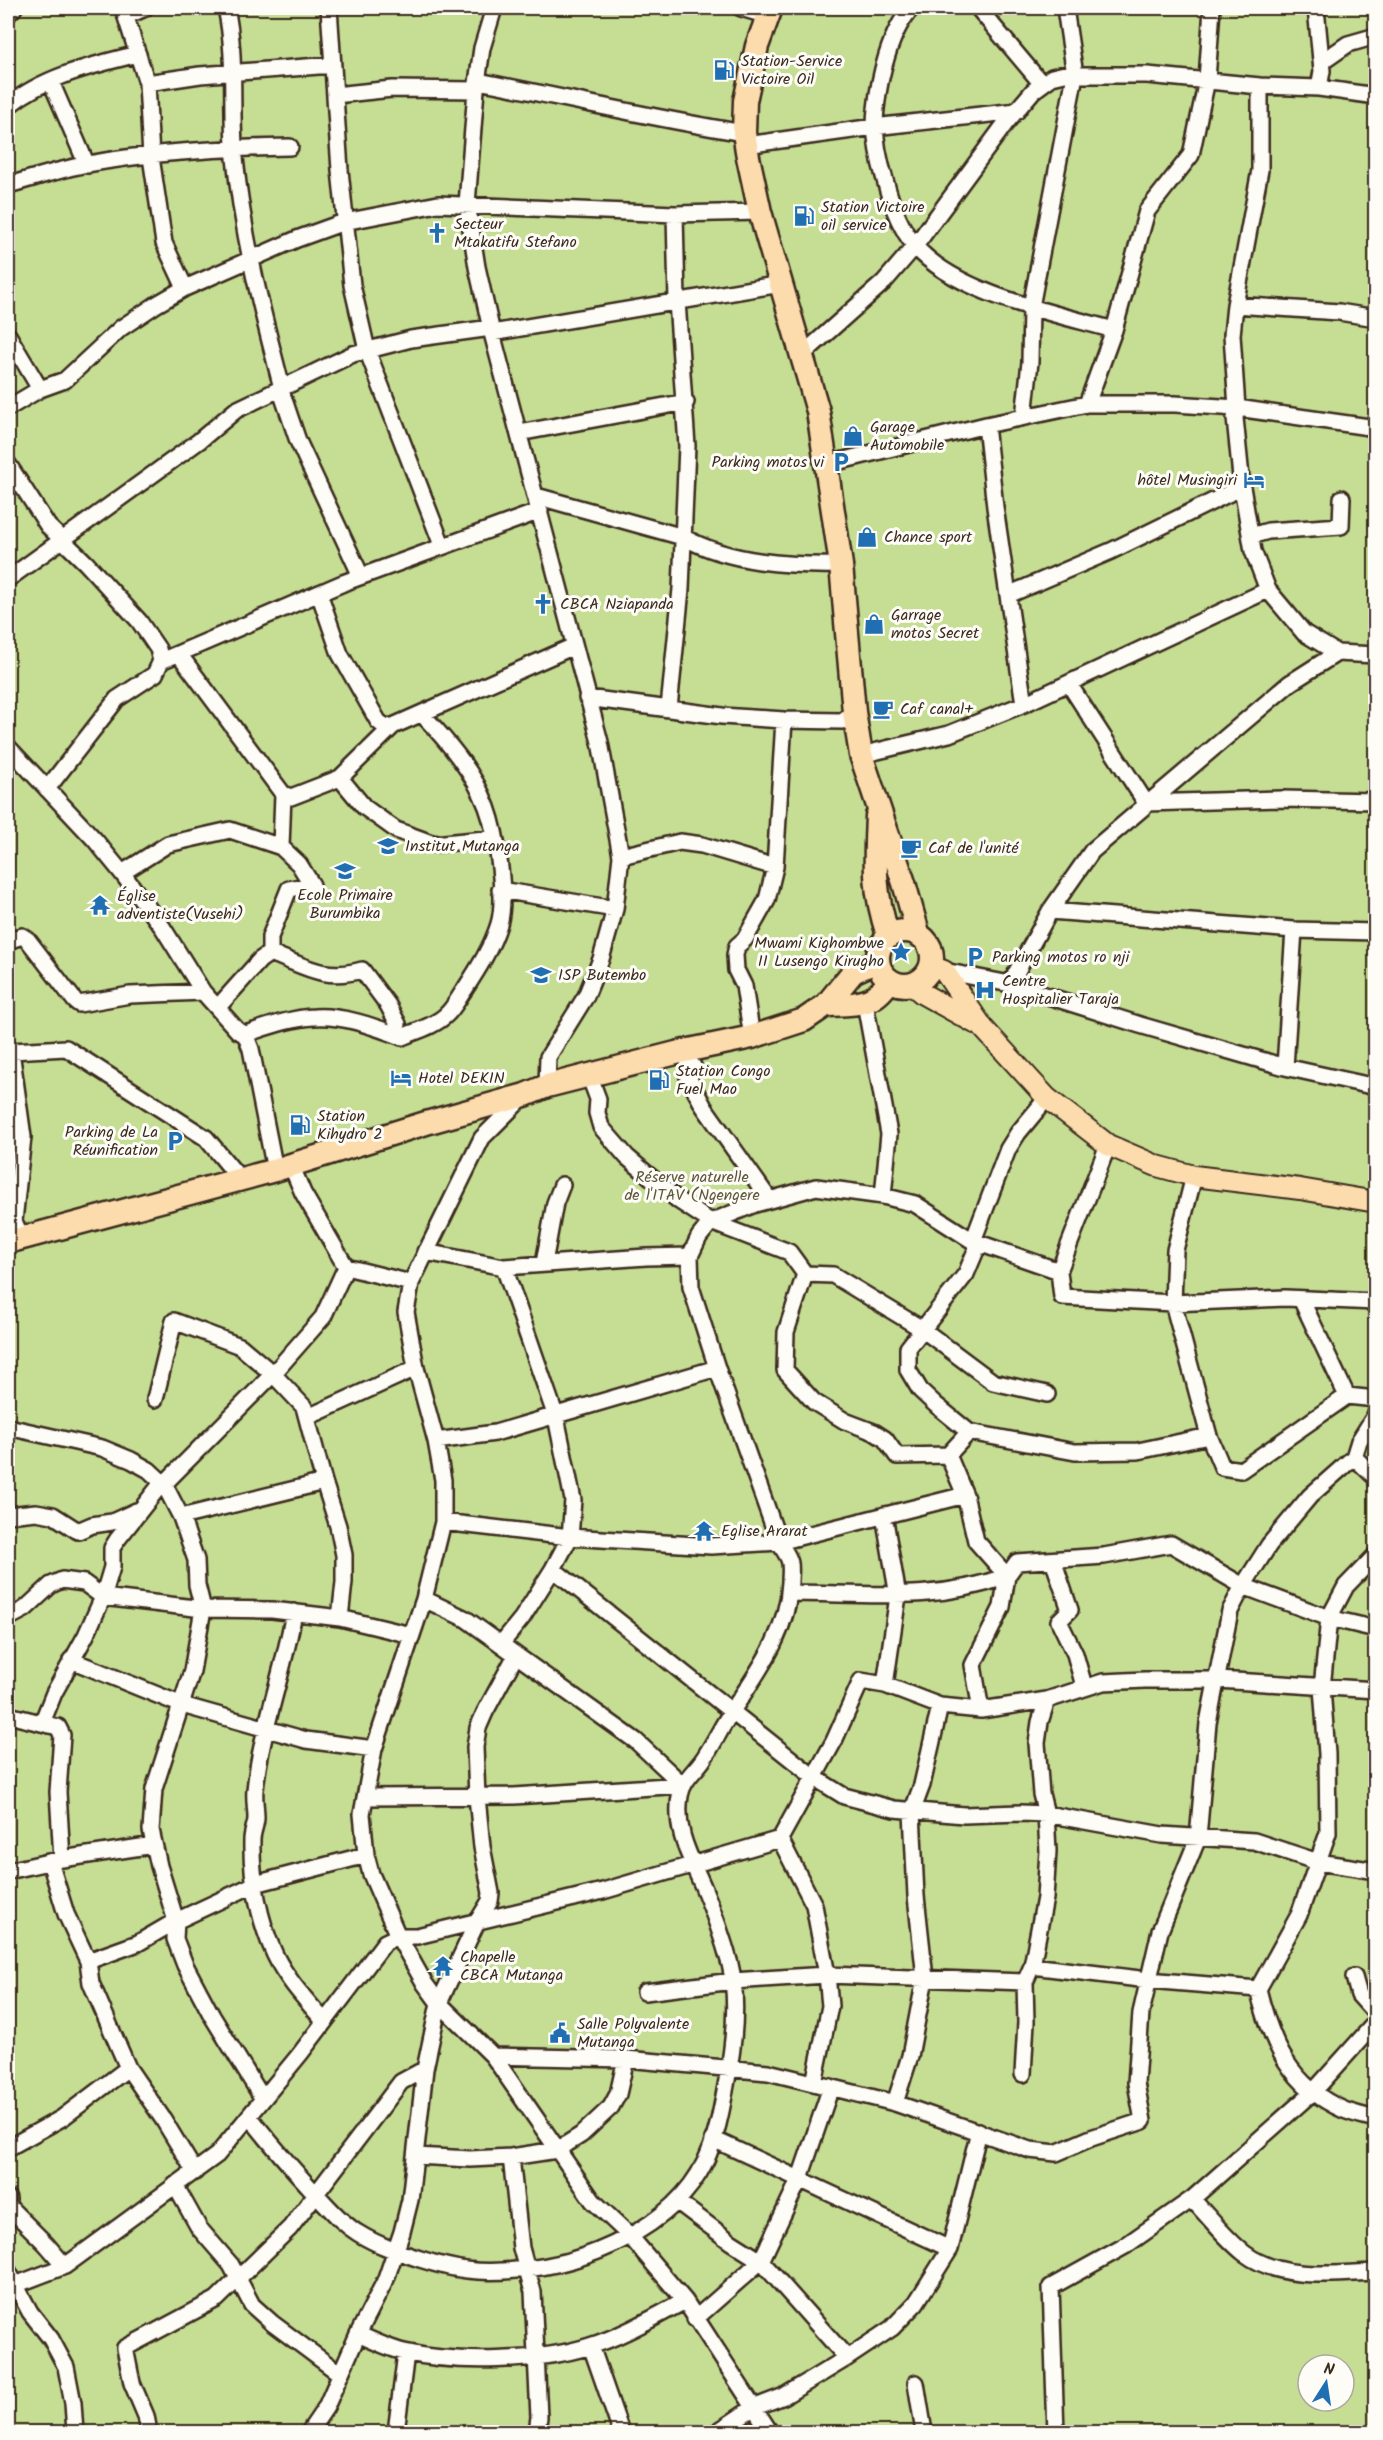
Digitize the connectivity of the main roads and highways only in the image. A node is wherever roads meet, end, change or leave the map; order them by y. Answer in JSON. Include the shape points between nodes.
{"nodes":[{"id":1,"x":770,"y":12,"type":"edge"},
{"id":2,"x":878,"y":802,"type":"junction"},
{"id":3,"x":918,"y":933,"type":"junction"},
{"id":4,"x":888,"y":935,"type":"junction"},
{"id":5,"x":877,"y":961,"type":"junction"},
{"id":6,"x":938,"y":968,"type":"junction"},
{"id":7,"x":890,"y":981,"type":"junction"},
{"id":8,"x":912,"y":985,"type":"junction"},
{"id":9,"x":826,"y":1005,"type":"junction"},
{"id":10,"x":983,"y":1028,"type":"junction"},
{"id":11,"x":1376,"y":1202,"type":"edge"},
{"id":12,"x":13,"y":1231,"type":"edge"}],
"edges":[{"from":1,"to":2,"type":"highway","via":[[745,101],[745,139],[760,212],[818,411],[841,565],[854,712],[861,755]]},
{"from":2,"to":3,"type":"highway"},
{"from":2,"to":4,"type":"highway","via":[[875,876],[878,905]]},
{"from":3,"to":4,"type":"highway","via":[[900,931]]},
{"from":3,"to":6,"type":"highway","via":[[930,947]]},
{"from":4,"to":5,"type":"highway"},
{"from":5,"to":7,"type":"highway"},
{"from":5,"to":9,"type":"highway","via":[[854,972]]},
{"from":6,"to":8,"type":"highway"},
{"from":6,"to":10,"type":"main road"},
{"from":7,"to":8,"type":"highway"},
{"from":7,"to":9,"type":"highway","via":[[881,993],[865,1003]]},
{"from":8,"to":10,"type":"main road"},
{"from":9,"to":12,"type":"highway","via":[[804,1020],[752,1037],[547,1086],[240,1179]]},
{"from":10,"to":11,"type":"main road","via":[[1047,1098],[1108,1145],[1157,1166],[1194,1176]]}]}
